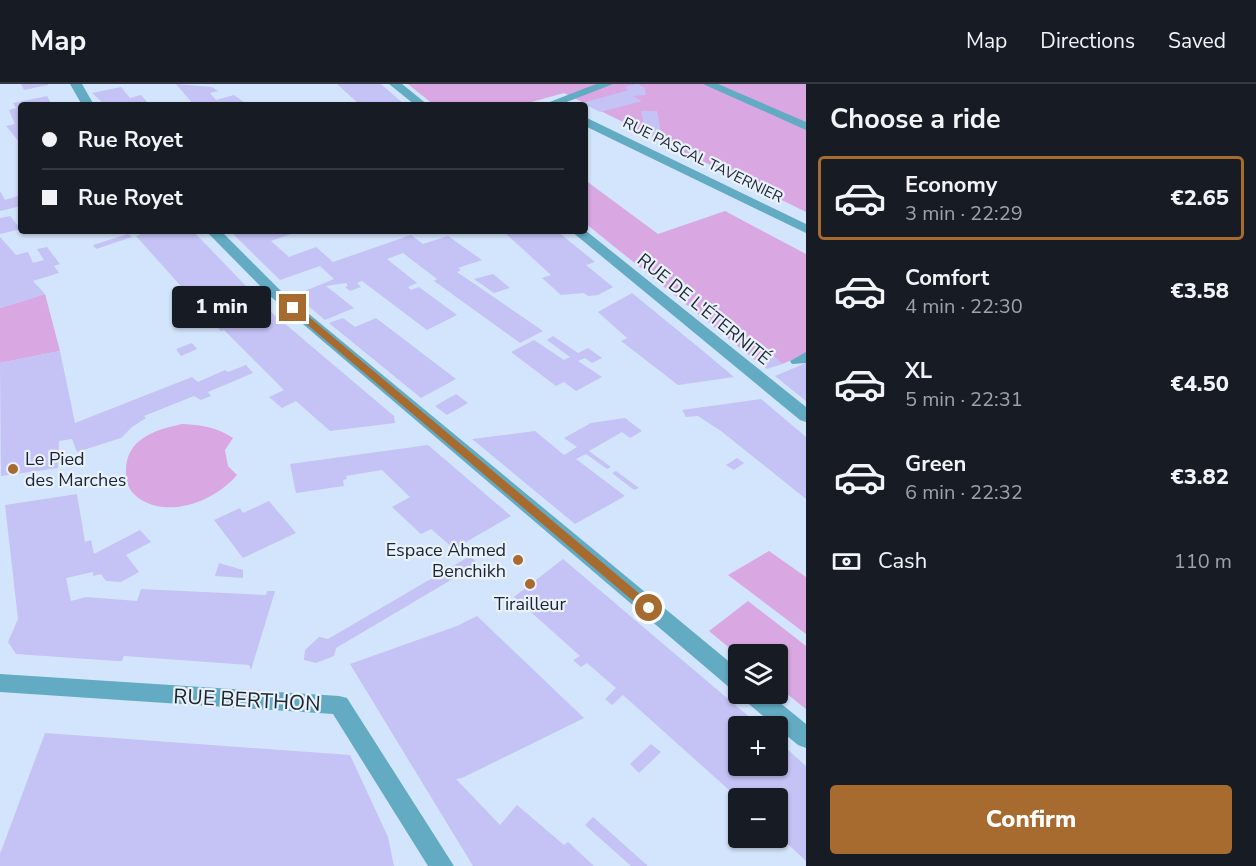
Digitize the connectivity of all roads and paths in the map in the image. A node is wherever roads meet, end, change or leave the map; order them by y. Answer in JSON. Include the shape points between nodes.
{"nodes":[{"id":1,"x":75,"y":84,"type":"edge"},
{"id":2,"x":395,"y":84,"type":"edge"},
{"id":3,"x":558,"y":84,"type":"edge"},
{"id":4,"x":607,"y":84,"type":"edge"},
{"id":5,"x":709,"y":84,"type":"edge"},
{"id":6,"x":575,"y":96,"type":"junction"},
{"id":7,"x":86,"y":102,"type":"edge"},
{"id":8,"x":418,"y":102,"type":"edge"},
{"id":9,"x":559,"y":102,"type":"edge"},
{"id":10,"x":588,"y":122,"type":"edge"},
{"id":11,"x":806,"y":126,"type":"edge"},
{"id":12,"x":806,"y":229,"type":"edge"},
{"id":13,"x":216,"y":234,"type":"edge"},
{"id":14,"x":582,"y":234,"type":"edge"},
{"id":15,"x":806,"y":417,"type":"edge"},
{"id":16,"x":728,"y":674,"type":"edge"},
{"id":17,"x":0,"y":683,"type":"edge"},
{"id":18,"x":765,"y":704,"type":"edge"},
{"id":19,"x":806,"y":738,"type":"edge"},
{"id":20,"x":442,"y":866,"type":"edge"}],
"edges":[{"from":1,"to":7,"type":"street"},
{"from":2,"to":8,"type":"street"},
{"from":3,"to":6,"type":"street"},
{"from":4,"to":6,"type":"street"},
{"from":5,"to":11,"type":"street"},
{"from":6,"to":9,"type":"street"},
{"from":10,"to":12,"type":"street","name":"RUE PASCAL TAVERNIER"},
{"from":13,"to":16,"type":"street","via":[[275,293]]},
{"from":14,"to":15,"type":"street","name":"RUE DE L'ÉTERNITÉ"},
{"from":17,"to":20,"type":"street","name":"RUE BERTHON","via":[[339,705]]},
{"from":18,"to":19,"type":"street"}]}
